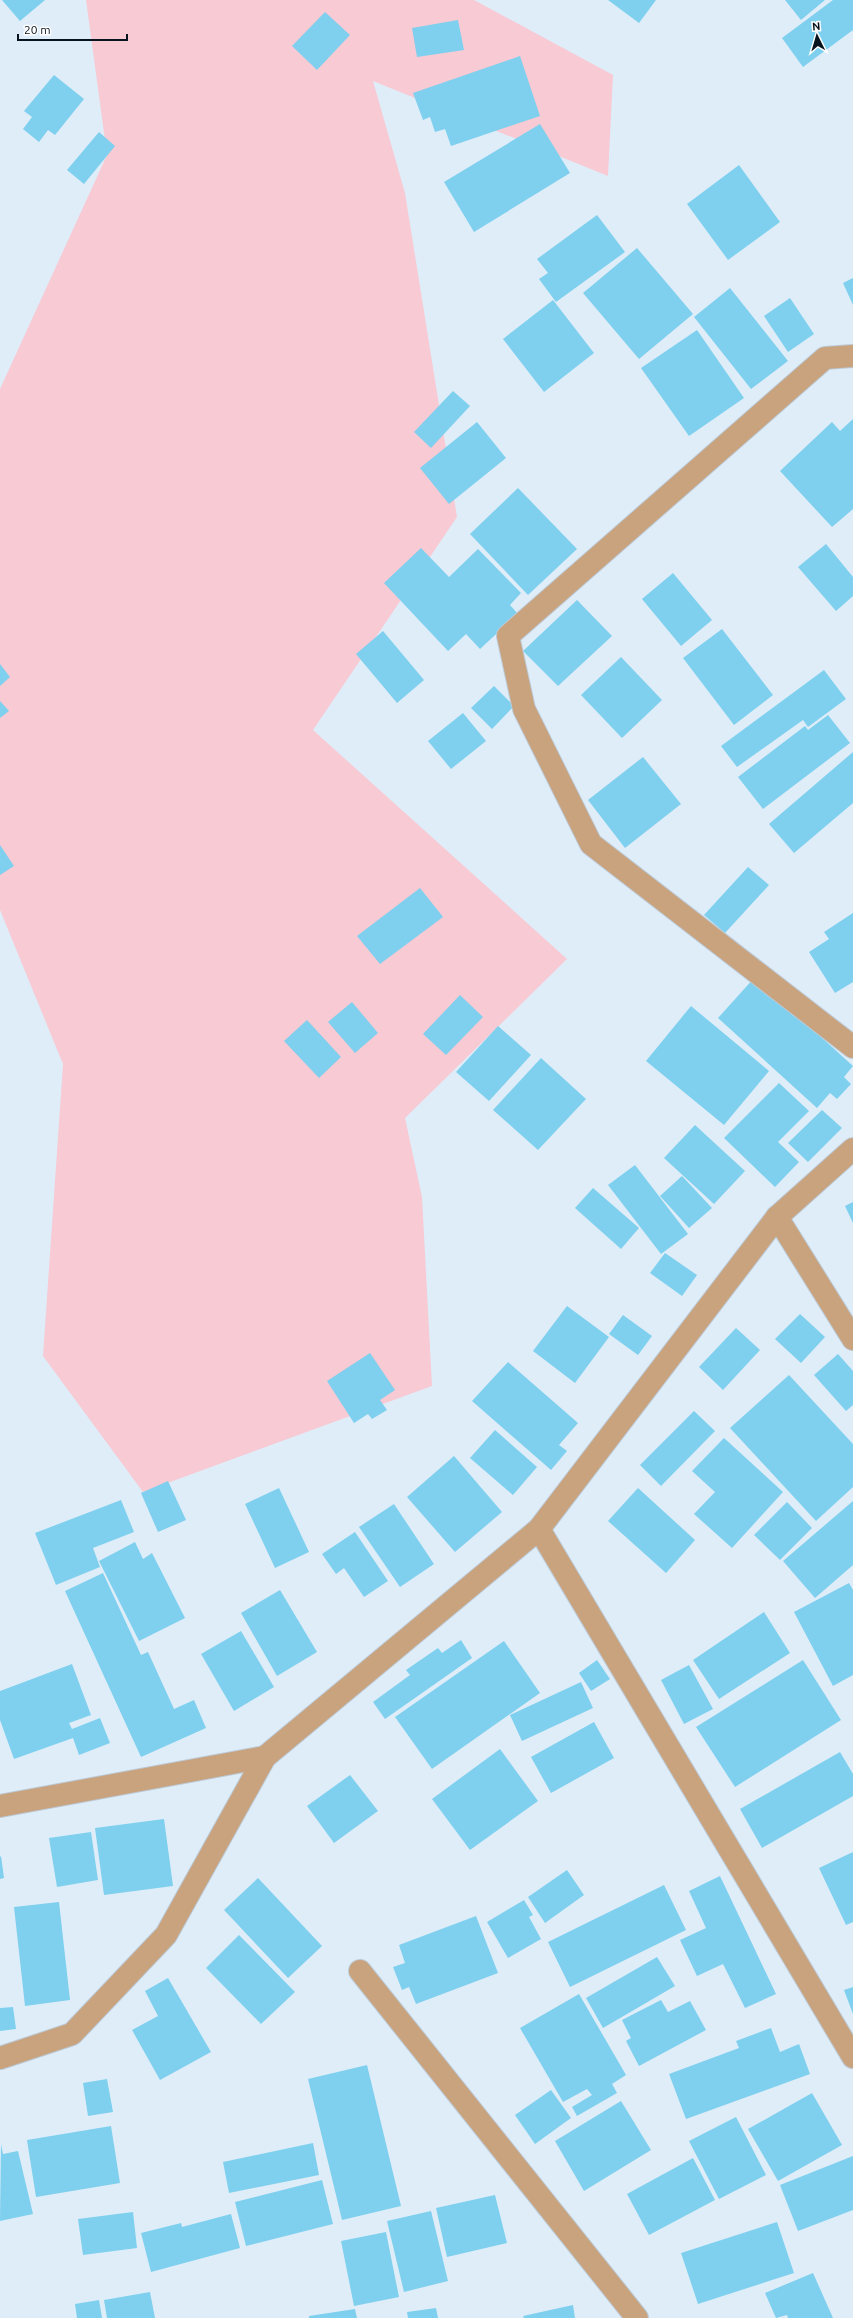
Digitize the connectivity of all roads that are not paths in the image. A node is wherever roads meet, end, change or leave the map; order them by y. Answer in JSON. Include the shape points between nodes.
{"nodes":[{"id":1,"x":853,"y":356,"type":"edge"},
{"id":2,"x":853,"y":1047,"type":"edge"},
{"id":3,"x":853,"y":1149,"type":"edge"},
{"id":4,"x":777,"y":1217,"type":"junction"},
{"id":5,"x":853,"y":1339,"type":"edge"},
{"id":6,"x":538,"y":1529,"type":"junction"},
{"id":7,"x":265,"y":1757,"type":"junction"},
{"id":8,"x":0,"y":1806,"type":"edge"},
{"id":9,"x":360,"y":1971,"type":"dead end"},
{"id":10,"x":853,"y":2056,"type":"edge"},
{"id":11,"x":0,"y":2058,"type":"edge"},
{"id":12,"x":637,"y":2318,"type":"edge"}],
"edges":[{"from":1,"to":2,"type":"street","via":[[825,358],[508,636],[524,709],[591,844]]},
{"from":3,"to":4,"type":"street"},
{"from":4,"to":5,"type":"street"},
{"from":4,"to":6,"type":"street"},
{"from":6,"to":7,"type":"street"},
{"from":6,"to":10,"type":"street"},
{"from":7,"to":8,"type":"street"},
{"from":7,"to":11,"type":"street","via":[[166,1934],[72,2034]]},
{"from":9,"to":12,"type":"street"}]}
